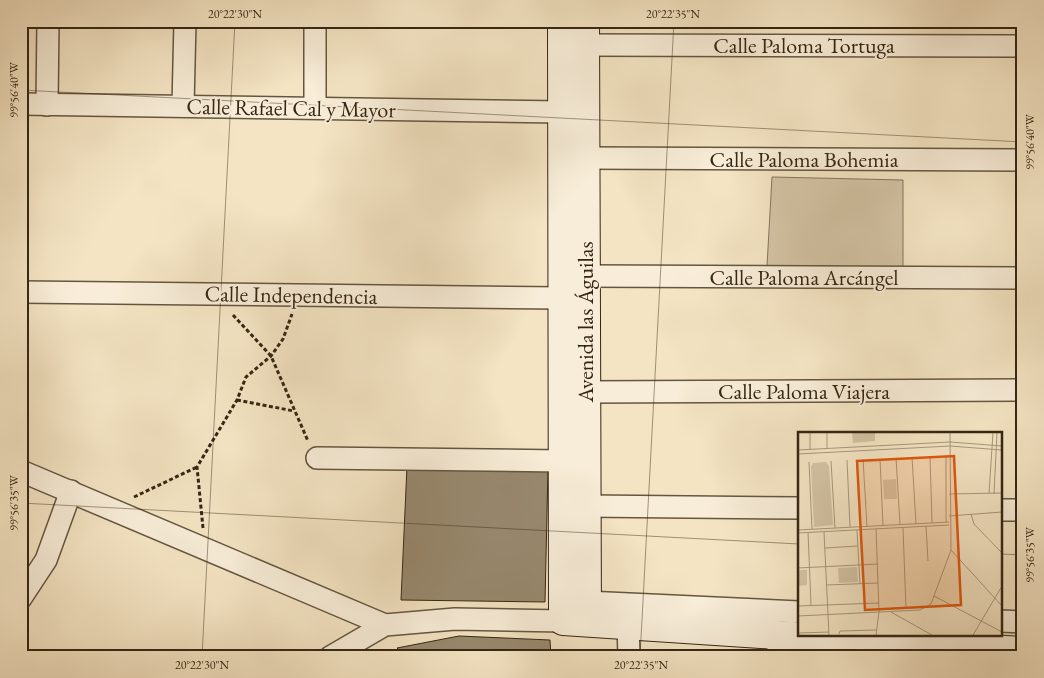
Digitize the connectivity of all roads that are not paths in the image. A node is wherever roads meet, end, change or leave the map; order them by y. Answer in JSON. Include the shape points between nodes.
{"nodes":[{"id":1,"x":48,"y":21,"type":"edge"},
{"id":2,"x":185,"y":21,"type":"edge"},
{"id":3,"x":315,"y":21,"type":"edge"},
{"id":4,"x":562,"y":21,"type":"edge"},
{"id":5,"x":585,"y":33,"type":"edge"},
{"id":6,"x":1023,"y":46,"type":"edge"},
{"id":7,"x":21,"y":104,"type":"edge"},
{"id":8,"x":47,"y":105,"type":"junction"},
{"id":9,"x":183,"y":106,"type":"junction"},
{"id":10,"x":315,"y":108,"type":"junction"},
{"id":11,"x":562,"y":112,"type":"junction"},
{"id":12,"x":584,"y":158,"type":"junction"},
{"id":13,"x":1023,"y":160,"type":"edge"},
{"id":14,"x":586,"y":276,"type":"junction"},
{"id":15,"x":1023,"y":278,"type":"edge"},
{"id":16,"x":21,"y":292,"type":"edge"},
{"id":17,"x":561,"y":298,"type":"junction"},
{"id":18,"x":1023,"y":390,"type":"edge"},
{"id":19,"x":585,"y":392,"type":"junction"},
{"id":20,"x":317,"y":458,"type":"road end"},
{"id":21,"x":562,"y":462,"type":"junction"},
{"id":22,"x":21,"y":471,"type":"edge"},
{"id":23,"x":71,"y":491,"type":"junction"},
{"id":24,"x":586,"y":506,"type":"junction"},
{"id":25,"x":798,"y":508,"type":"edge"},
{"id":26,"x":1002,"y":510,"type":"edge"},
{"id":27,"x":1023,"y":510,"type":"edge"},
{"id":28,"x":21,"y":598,"type":"edge"},
{"id":29,"x":798,"y":612,"type":"edge"},
{"id":30,"x":579,"y":615,"type":"junction"},
{"id":31,"x":1002,"y":621,"type":"edge"},
{"id":32,"x":1023,"y":622,"type":"edge"},
{"id":33,"x":385,"y":625,"type":"junction"},
{"id":34,"x":628,"y":625,"type":"junction"},
{"id":35,"x":778,"y":646,"type":"edge"},
{"id":36,"x":1023,"y":651,"type":"edge"},
{"id":37,"x":330,"y":657,"type":"edge"},
{"id":38,"x":629,"y":657,"type":"edge"}],
"edges":[{"from":1,"to":8,"type":"street"},
{"from":2,"to":9,"type":"street"},
{"from":3,"to":10,"type":"street"},
{"from":4,"to":11,"type":"street","name":"Avenida las Águilas"},
{"from":5,"to":6,"type":"street","name":"Calle Paloma Tortuga"},
{"from":5,"to":12,"type":"street","name":"Avenida las Águilas"},
{"from":7,"to":8,"type":"street","name":"Calle Rafael Cal y Mayor"},
{"from":8,"to":9,"type":"street","name":"Calle Rafael Cal y Mayor"},
{"from":9,"to":10,"type":"street","name":"Calle Rafael Cal y Mayor"},
{"from":10,"to":11,"type":"street","name":"Calle Rafael Cal y Mayor"},
{"from":11,"to":17,"type":"street","name":"Avenida las Águilas"},
{"from":12,"to":13,"type":"street","name":"Calle Paloma Bohemia"},
{"from":12,"to":14,"type":"street","name":"Avenida las Águilas"},
{"from":14,"to":15,"type":"street","name":"Calle Paloma Arcángel"},
{"from":14,"to":19,"type":"street","name":"Avenida las Águilas"},
{"from":16,"to":17,"type":"street","name":"Calle Independencia"},
{"from":17,"to":21,"type":"street","name":"Avenida las Águilas"},
{"from":18,"to":19,"type":"street","name":"Calle Paloma Viajera"},
{"from":19,"to":24,"type":"street","name":"Avenida las Águilas"},
{"from":20,"to":21,"type":"street"},
{"from":21,"to":30,"type":"street","name":"Avenida las Águilas"},
{"from":22,"to":23,"type":"street"},
{"from":23,"to":28,"type":"street","via":[[46,560]]},
{"from":23,"to":33,"type":"street","via":[[205,551]]},
{"from":24,"to":25,"type":"street"},
{"from":24,"to":30,"type":"street","name":"Avenida las Águilas"},
{"from":26,"to":27,"type":"street"},
{"from":29,"to":30,"type":"street"},
{"from":30,"to":33,"type":"street"},
{"from":30,"to":34,"type":"street"},
{"from":31,"to":32,"type":"street"},
{"from":33,"to":37,"type":"street"},
{"from":34,"to":35,"type":"street"},
{"from":34,"to":38,"type":"street"},
{"from":35,"to":36,"type":"street"}]}
